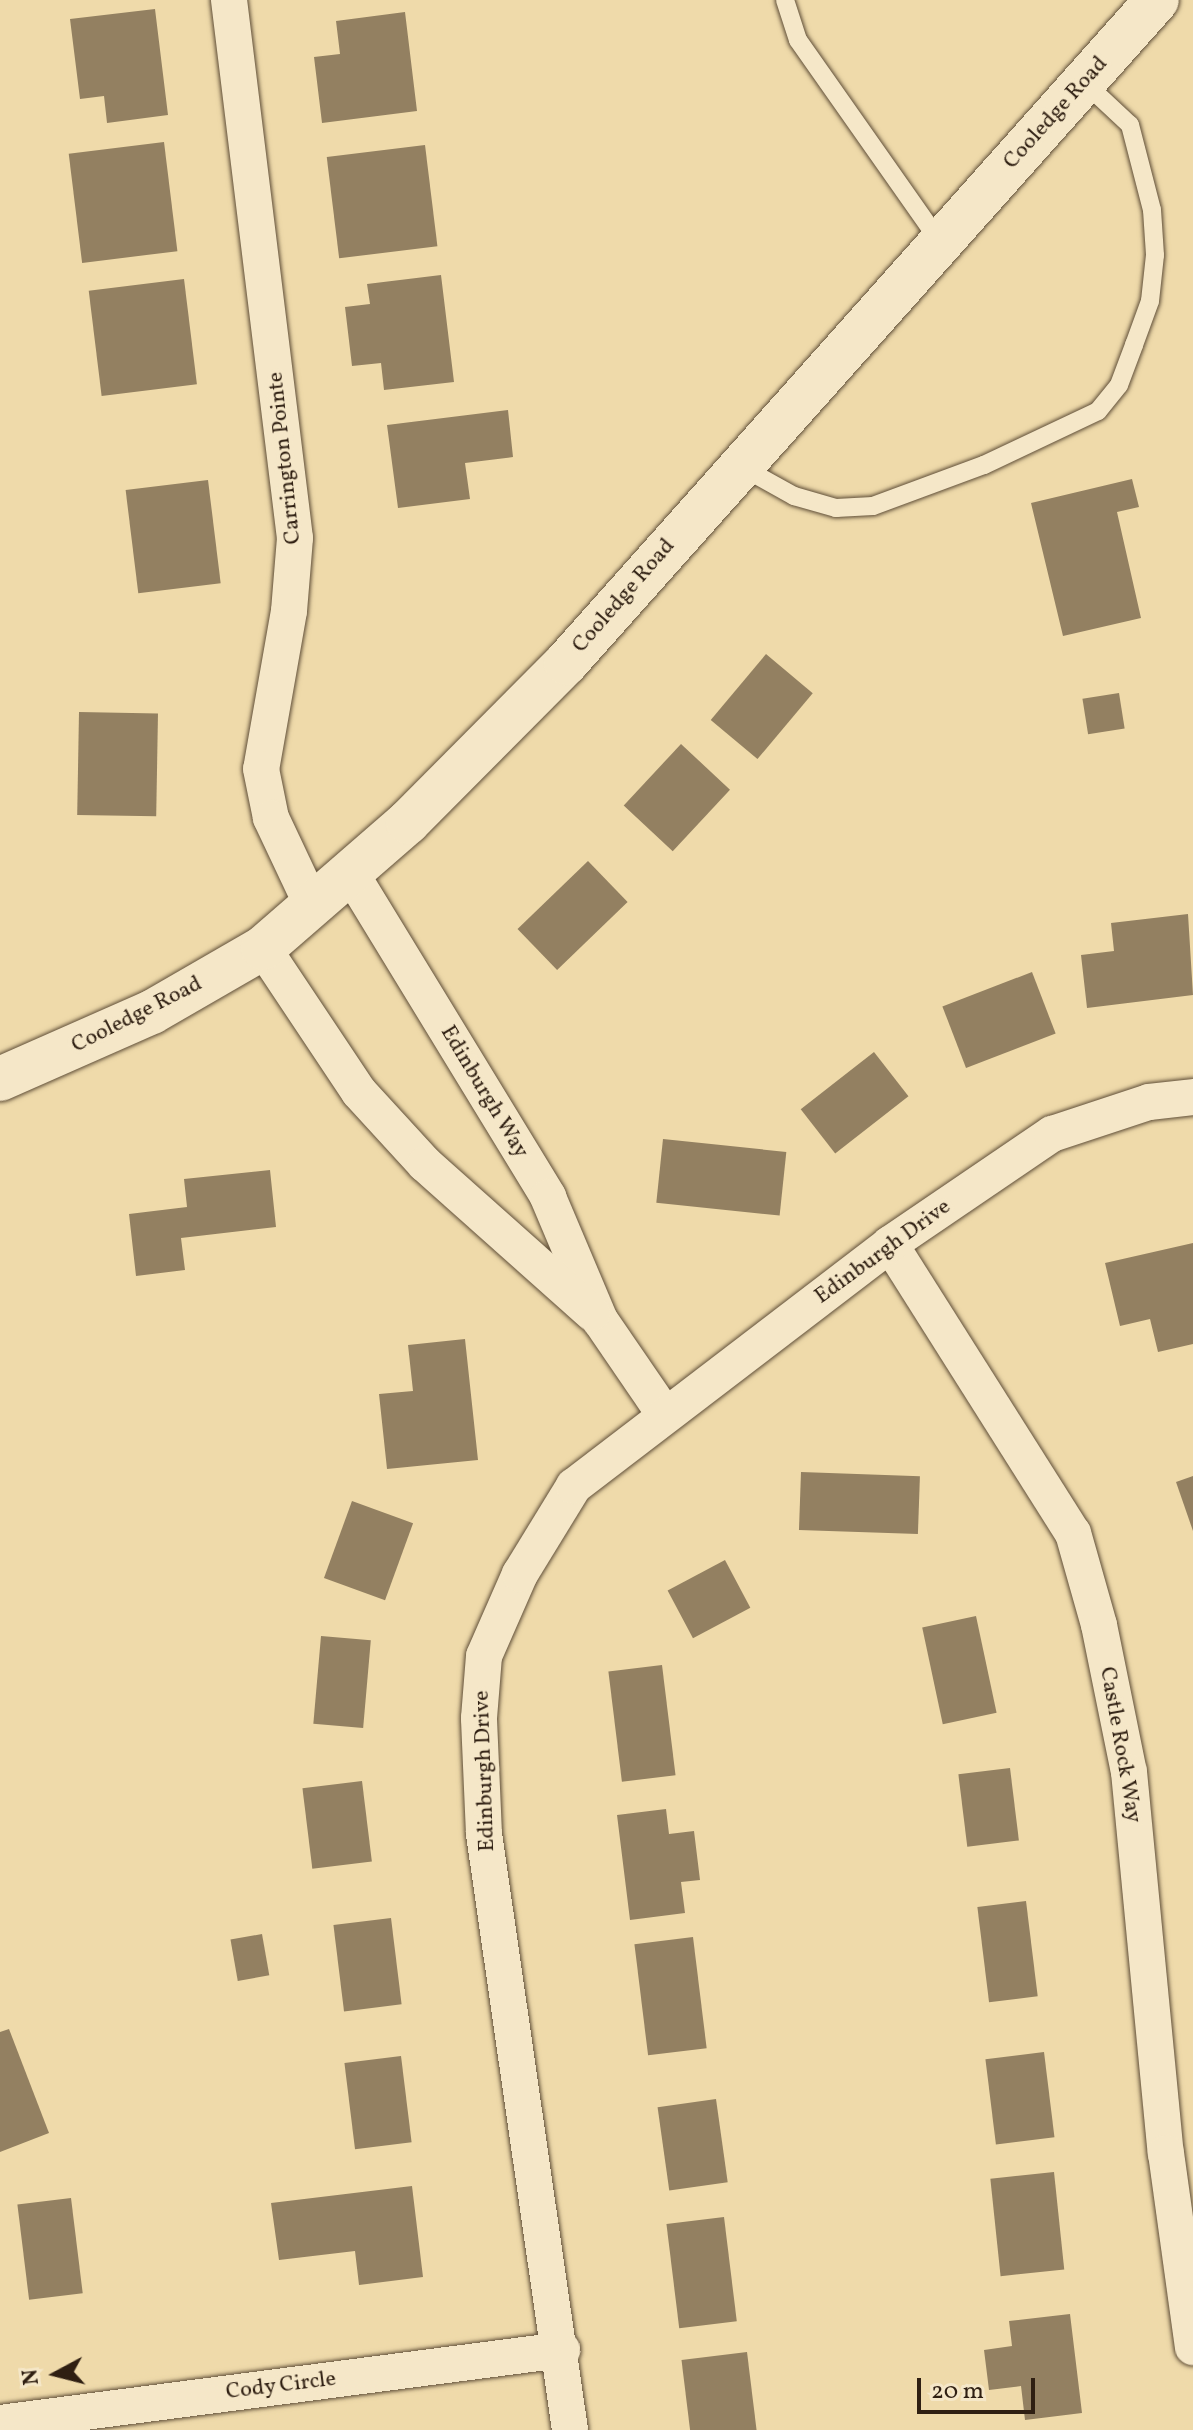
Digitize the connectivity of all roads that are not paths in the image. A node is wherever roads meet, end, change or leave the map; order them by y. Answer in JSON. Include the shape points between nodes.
{"nodes":[{"id":1,"x":229,"y":0,"type":"edge"},
{"id":2,"x":785,"y":0,"type":"edge"},
{"id":3,"x":1157,"y":0,"type":"edge"},
{"id":4,"x":1084,"y":82,"type":"junction"},
{"id":5,"x":940,"y":242,"type":"junction"},
{"id":6,"x":740,"y":466,"type":"junction"},
{"id":7,"x":350,"y":872,"type":"junction"},
{"id":8,"x":312,"y":905,"type":"junction"},
{"id":9,"x":263,"y":948,"type":"junction"},
{"id":10,"x":0,"y":1079,"type":"edge"},
{"id":11,"x":1193,"y":1097,"type":"edge"},
{"id":12,"x":890,"y":1244,"type":"junction"},
{"id":13,"x":600,"y":1320,"type":"junction"},
{"id":14,"x":665,"y":1415,"type":"junction"},
{"id":15,"x":1193,"y":2347,"type":"edge"},
{"id":16,"x":562,"y":2350,"type":"junction"},
{"id":17,"x":0,"y":2423,"type":"edge"},
{"id":18,"x":570,"y":2430,"type":"edge"}],
"edges":[{"from":1,"to":8,"type":"street","name":"Carrington Pointe","via":[[295,538],[289,611],[263,739],[262,781],[271,818]]},
{"from":2,"to":5,"type":"lane","via":[[798,40]]},
{"from":3,"to":4,"type":"street","name":"Cooledge Road"},
{"from":4,"to":5,"type":"street","name":"Cooledge Road"},
{"from":4,"to":6,"type":"lane","via":[[1130,125],[1149,196],[1155,255],[1150,301],[1134,345],[1119,385],[1098,411],[1024,449],[873,506],[836,508],[794,496]]},
{"from":5,"to":6,"type":"street","name":"Cooledge Road"},
{"from":6,"to":7,"type":"street","name":"Cooledge Road","via":[[566,663]]},
{"from":7,"to":8,"type":"street","name":"Cooledge Road"},
{"from":7,"to":13,"type":"street","name":"Edinburgh Way","via":[[548,1197]]},
{"from":8,"to":9,"type":"street","name":"Cooledge Road"},
{"from":9,"to":10,"type":"street","name":"Cooledge Road","via":[[152,1012]]},
{"from":9,"to":13,"type":"street","name":"Edinburgh Way","via":[[359,1092],[425,1164]]},
{"from":11,"to":12,"type":"street","name":"Edinburgh Drive","via":[[1149,1102],[1052,1134]]},
{"from":12,"to":14,"type":"street","name":"Edinburgh Drive"},
{"from":12,"to":15,"type":"street","name":"Castle Rock Way","via":[[1073,1533],[1099,1625],[1129,1772],[1166,2153]]},
{"from":13,"to":14,"type":"street","name":"Edinburgh Way"},
{"from":14,"to":16,"type":"street","name":"Edinburgh Drive","via":[[574,1486],[520,1574],[484,1656],[479,1718],[484,1834]]},
{"from":16,"to":17,"type":"street","name":"Cody Circle"},
{"from":16,"to":18,"type":"street","name":"Edinburgh Drive"}]}
